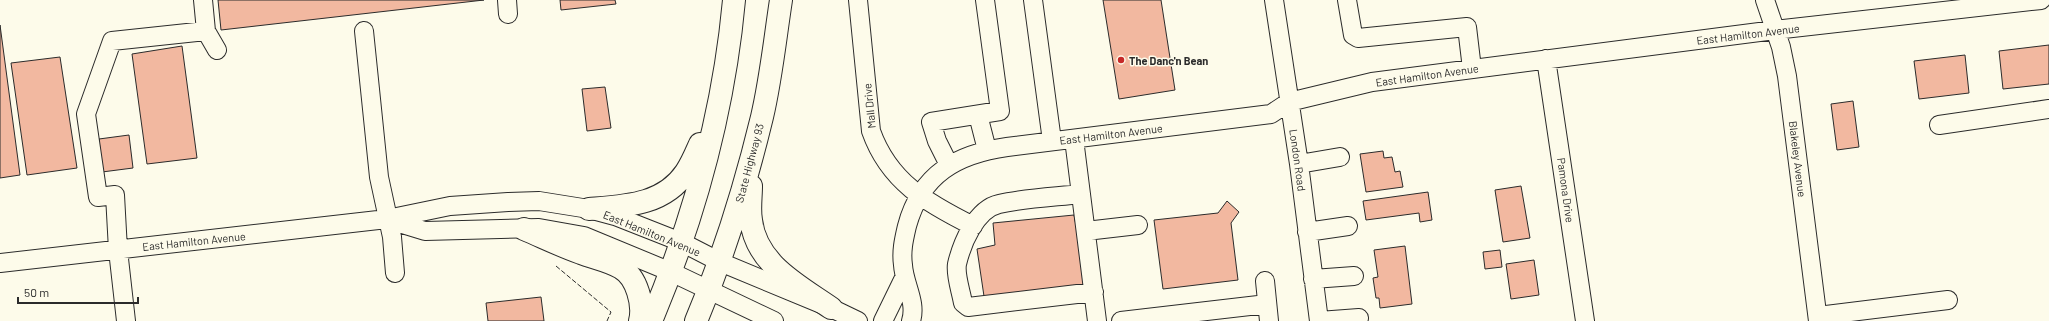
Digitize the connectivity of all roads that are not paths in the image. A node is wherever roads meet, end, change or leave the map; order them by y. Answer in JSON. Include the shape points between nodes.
{"nodes":[{"id":1,"x":203,"y":0,"type":"edge"},
{"id":2,"x":734,"y":0,"type":"edge"},
{"id":3,"x":781,"y":0,"type":"edge"},
{"id":4,"x":858,"y":0,"type":"edge"},
{"id":5,"x":985,"y":0,"type":"edge"},
{"id":6,"x":1033,"y":0,"type":"edge"},
{"id":7,"x":1274,"y":0,"type":"edge"},
{"id":8,"x":1347,"y":0,"type":"edge"},
{"id":9,"x":1765,"y":0,"type":"edge"},
{"id":10,"x":2041,"y":0,"type":"edge"},
{"id":11,"x":1776,"y":30,"type":"junction"},
{"id":12,"x":206,"y":31,"type":"junction"},
{"id":13,"x":364,"y":31,"type":"dead end"},
{"id":14,"x":217,"y":50,"type":"dead end"},
{"id":15,"x":1546,"y":59,"type":"junction"},
{"id":16,"x":1472,"y":68,"type":"junction"},
{"id":17,"x":1289,"y":102,"type":"junction"},
{"id":18,"x":718,"y":107,"type":"junction"},
{"id":19,"x":2049,"y":108,"type":"edge"},
{"id":20,"x":978,"y":115,"type":"junction"},
{"id":21,"x":1939,"y":126,"type":"dead end"},
{"id":22,"x":1074,"y":139,"type":"junction"},
{"id":23,"x":1052,"y":141,"type":"junction"},
{"id":24,"x":987,"y":150,"type":"junction"},
{"id":25,"x":1340,"y":157,"type":"dead end"},
{"id":26,"x":751,"y":160,"type":"junction"},
{"id":27,"x":1299,"y":164,"type":"junction"},
{"id":28,"x":949,"y":165,"type":"junction"},
{"id":29,"x":1081,"y":194,"type":"junction"},
{"id":30,"x":919,"y":196,"type":"junction"},
{"id":31,"x":589,"y":209,"type":"junction"},
{"id":32,"x":387,"y":219,"type":"junction"},
{"id":33,"x":1138,"y":225,"type":"dead end"},
{"id":34,"x":973,"y":226,"type":"junction"},
{"id":35,"x":1348,"y":226,"type":"dead end"},
{"id":36,"x":524,"y":229,"type":"junction"},
{"id":37,"x":1086,"y":231,"type":"junction"},
{"id":38,"x":1307,"y":232,"type":"junction"},
{"id":39,"x":681,"y":242,"type":"junction"},
{"id":40,"x":118,"y":250,"type":"junction"},
{"id":41,"x":720,"y":262,"type":"junction"},
{"id":42,"x":0,"y":263,"type":"edge"},
{"id":43,"x":672,"y":272,"type":"junction"},
{"id":44,"x":395,"y":273,"type":"dead end"},
{"id":45,"x":1354,"y":276,"type":"dead end"},
{"id":46,"x":904,"y":278,"type":"junction"},
{"id":47,"x":1313,"y":279,"type":"junction"},
{"id":48,"x":1265,"y":281,"type":"dead end"},
{"id":49,"x":709,"y":291,"type":"junction"},
{"id":50,"x":1094,"y":292,"type":"junction"},
{"id":51,"x":1948,"y":300,"type":"dead end"},
{"id":52,"x":831,"y":308,"type":"junction"},
{"id":53,"x":1268,"y":312,"type":"edge"},
{"id":54,"x":1358,"y":318,"type":"dead end"},
{"id":55,"x":1818,"y":319,"type":"edge"},
{"id":56,"x":126,"y":321,"type":"edge"},
{"id":57,"x":640,"y":321,"type":"edge"},
{"id":58,"x":651,"y":321,"type":"edge"},
{"id":59,"x":696,"y":321,"type":"edge"},
{"id":60,"x":774,"y":321,"type":"edge"},
{"id":61,"x":858,"y":321,"type":"edge"},
{"id":62,"x":883,"y":321,"type":"edge"},
{"id":63,"x":911,"y":321,"type":"edge"},
{"id":64,"x":1097,"y":321,"type":"edge"},
{"id":65,"x":1121,"y":321,"type":"edge"},
{"id":66,"x":1319,"y":321,"type":"edge"},
{"id":67,"x":1584,"y":321,"type":"edge"}],
"edges":[{"from":1,"to":12,"type":"street"},
{"from":2,"to":18,"type":"main road","via":[[731,39]]},
{"from":3,"to":26,"type":"main road","name":"State Highway 93","via":[[762,115]]},
{"from":4,"to":30,"type":"street","name":"Mall Drive","via":[[871,131],[876,147],[886,163]]},
{"from":5,"to":20,"type":"street","via":[[1000,111]]},
{"from":6,"to":23,"type":"street"},
{"from":7,"to":17,"type":"street","name":"London Road"},
{"from":8,"to":16,"type":"street","via":[[1353,35],[1358,38],[1467,27]]},
{"from":9,"to":11,"type":"street","name":"Blakeley Avenue"},
{"from":10,"to":11,"type":"street","name":"East Hamilton Avenue"},
{"from":11,"to":15,"type":"street","name":"East Hamilton Avenue"},
{"from":11,"to":55,"type":"street","name":"Blakeley Avenue","via":[[1787,76]]},
{"from":12,"to":14,"type":"street"},
{"from":12,"to":40,"type":"street","via":[[112,41],[86,114],[98,197],[115,195]]},
{"from":13,"to":32,"type":"street","via":[[377,164]]},
{"from":15,"to":16,"type":"street","name":"East Hamilton Avenue"},
{"from":15,"to":67,"type":"street","name":"Pamona Drive"},
{"from":16,"to":17,"type":"street","name":"East Hamilton Avenue","via":[[1372,82]]},
{"from":17,"to":22,"type":"street","name":"East Hamilton Avenue","via":[[1271,114]]},
{"from":17,"to":27,"type":"street","name":"London Road"},
{"from":18,"to":31,"type":"main road","via":[[687,171],[671,189],[649,201],[637,204]]},
{"from":18,"to":39,"type":"main road","via":[[702,173]]},
{"from":19,"to":21,"type":"street"},
{"from":20,"to":24,"type":"street"},
{"from":20,"to":28,"type":"street","via":[[931,122]]},
{"from":22,"to":23,"type":"street","name":"East Hamilton Avenue"},
{"from":22,"to":29,"type":"street"},
{"from":23,"to":24,"type":"street","name":"East Hamilton Avenue"},
{"from":24,"to":28,"type":"street","name":"East Hamilton Avenue"},
{"from":25,"to":27,"type":"street"},
{"from":26,"to":41,"type":"main road","name":"State Highway 93"},
{"from":26,"to":52,"type":"main road","via":[[751,220],[753,232],[764,255],[780,272]]},
{"from":27,"to":38,"type":"street","name":"London Road"},
{"from":28,"to":30,"type":"street","name":"East Hamilton Avenue","via":[[932,179]]},
{"from":29,"to":34,"type":"street","via":[[998,204],[984,213]]},
{"from":29,"to":37,"type":"street"},
{"from":30,"to":34,"type":"street","name":"Mall Drive"},
{"from":30,"to":46,"type":"street","name":"East Hamilton Avenue","via":[[910,215],[903,243]]},
{"from":31,"to":32,"type":"street","name":"East Hamilton Avenue","via":[[540,201],[508,202],[450,206]]},
{"from":31,"to":39,"type":"street","name":"East Hamilton Avenue","via":[[615,216]]},
{"from":32,"to":36,"type":"street","name":"East Hamilton Avenue","via":[[425,231]]},
{"from":32,"to":40,"type":"street","name":"East Hamilton Avenue"},
{"from":32,"to":44,"type":"street","via":[[392,237]]},
{"from":33,"to":37,"type":"street"},
{"from":34,"to":50,"type":"street","via":[[957,265],[963,303],[968,307]]},
{"from":35,"to":38,"type":"street"},
{"from":36,"to":43,"type":"street","name":"East Hamilton Avenue","via":[[558,230],[584,236]]},
{"from":36,"to":57,"type":"main road","via":[[622,268],[636,287],[642,314]]},
{"from":37,"to":50,"type":"street"},
{"from":38,"to":47,"type":"street","name":"London Road"},
{"from":39,"to":41,"type":"street","name":"East Hamilton Avenue"},
{"from":39,"to":43,"type":"main road"},
{"from":40,"to":42,"type":"street","name":"East Hamilton Avenue"},
{"from":40,"to":56,"type":"street"},
{"from":41,"to":49,"type":"main road","name":"State Highway 93"},
{"from":41,"to":52,"type":"street","name":"East Hamilton Avenue"},
{"from":43,"to":49,"type":"street","name":"East Hamilton Avenue"},
{"from":43,"to":58,"type":"main road"},
{"from":45,"to":47,"type":"street"},
{"from":46,"to":62,"type":"street","name":"East Hamilton Avenue"},
{"from":46,"to":63,"type":"street","name":"East Hamilton Avenue","via":[[913,305]]},
{"from":47,"to":66,"type":"street","name":"London Road"},
{"from":48,"to":53,"type":"street"},
{"from":49,"to":59,"type":"main road","name":"State Highway 93"},
{"from":49,"to":60,"type":"street","name":"East Hamilton Avenue"},
{"from":50,"to":64,"type":"street"},
{"from":51,"to":55,"type":"street"},
{"from":52,"to":61,"type":"street","name":"East Hamilton Avenue"},
{"from":53,"to":65,"type":"street"},
{"from":54,"to":66,"type":"street"}]}
